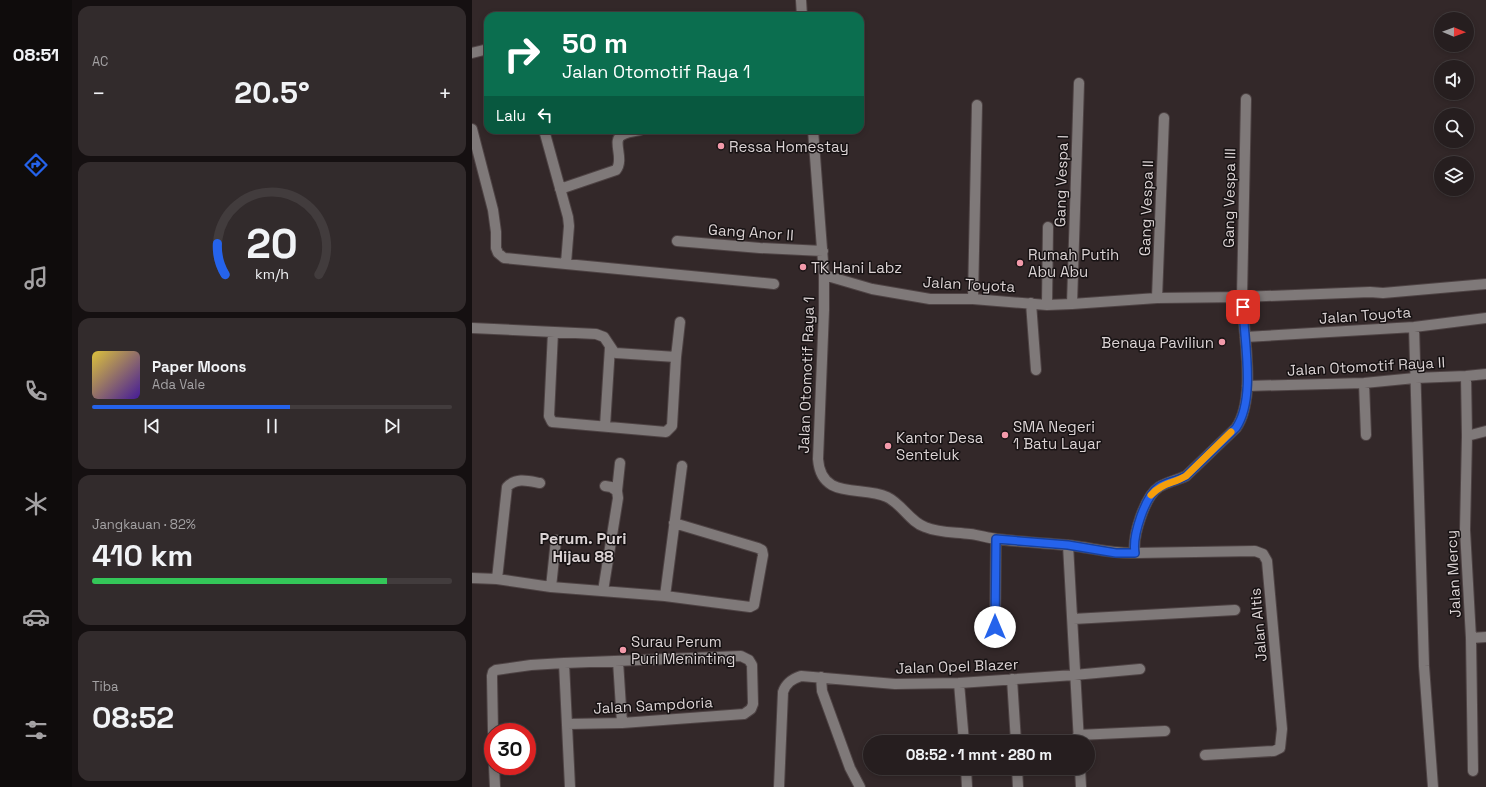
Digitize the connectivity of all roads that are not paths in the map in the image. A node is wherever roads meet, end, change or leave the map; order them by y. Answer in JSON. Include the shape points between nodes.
{"nodes":[{"id":1,"x":801,"y":0,"type":"edge"},
{"id":2,"x":802,"y":12,"type":"edge"},
{"id":3,"x":484,"y":50,"type":"edge"},
{"id":4,"x":472,"y":53,"type":"edge"},
{"id":5,"x":1079,"y":83,"type":"dead end"},
{"id":6,"x":1246,"y":99,"type":"dead end"},
{"id":7,"x":977,"y":105,"type":"dead end"},
{"id":8,"x":1164,"y":118,"type":"dead end"},
{"id":9,"x":472,"y":129,"type":"edge"},
{"id":10,"x":545,"y":134,"type":"edge"},
{"id":11,"x":626,"y":134,"type":"edge"},
{"id":12,"x":813,"y":134,"type":"edge"},
{"id":13,"x":560,"y":189,"type":"junction"},
{"id":14,"x":1048,"y":227,"type":"dead end"},
{"id":15,"x":677,"y":241,"type":"dead end"},
{"id":16,"x":823,"y":251,"type":"junction"},
{"id":17,"x":566,"y":263,"type":"junction"},
{"id":18,"x":824,"y":275,"type":"junction"},
{"id":19,"x":774,"y":284,"type":"dead end"},
{"id":20,"x":1486,"y":284,"type":"edge"},
{"id":21,"x":1242,"y":297,"type":"junction"},
{"id":22,"x":1157,"y":298,"type":"junction"},
{"id":23,"x":973,"y":299,"type":"junction"},
{"id":24,"x":1031,"y":303,"type":"junction"},
{"id":25,"x":1072,"y":304,"type":"junction"},
{"id":26,"x":1048,"y":305,"type":"junction"},
{"id":27,"x":1486,"y":318,"type":"edge"},
{"id":28,"x":680,"y":322,"type":"dead end"},
{"id":29,"x":1414,"y":326,"type":"junction"},
{"id":30,"x":472,"y":328,"type":"edge"},
{"id":31,"x":553,"y":332,"type":"junction"},
{"id":32,"x":1245,"y":338,"type":"junction"},
{"id":33,"x":610,"y":347,"type":"junction"},
{"id":34,"x":676,"y":357,"type":"junction"},
{"id":35,"x":1036,"y":370,"type":"dead end"},
{"id":36,"x":1486,"y":374,"type":"edge"},
{"id":37,"x":1466,"y":376,"type":"junction"},
{"id":38,"x":1415,"y":378,"type":"junction"},
{"id":39,"x":1364,"y":383,"type":"junction"},
{"id":40,"x":1247,"y":386,"type":"junction"},
{"id":41,"x":605,"y":426,"type":"junction"},
{"id":42,"x":1486,"y":431,"type":"edge"},
{"id":43,"x":1366,"y":434,"type":"dead end"},
{"id":44,"x":1467,"y":436,"type":"junction"},
{"id":45,"x":620,"y":463,"type":"dead end"},
{"id":46,"x":682,"y":466,"type":"dead end"},
{"id":47,"x":540,"y":483,"type":"dead end"},
{"id":48,"x":605,"y":486,"type":"dead end"},
{"id":49,"x":617,"y":491,"type":"junction"},
{"id":50,"x":674,"y":523,"type":"junction"},
{"id":51,"x":996,"y":539,"type":"junction"},
{"id":52,"x":556,"y":540,"type":"dead end"},
{"id":53,"x":1068,"y":545,"type":"junction"},
{"id":54,"x":1135,"y":553,"type":"junction"},
{"id":55,"x":472,"y":578,"type":"edge"},
{"id":56,"x":497,"y":579,"type":"junction"},
{"id":57,"x":551,"y":587,"type":"junction"},
{"id":58,"x":603,"y":592,"type":"junction"},
{"id":59,"x":665,"y":596,"type":"junction"},
{"id":60,"x":1236,"y":610,"type":"dead end"},
{"id":61,"x":1073,"y":619,"type":"junction"},
{"id":62,"x":995,"y":627,"type":"dead end"},
{"id":63,"x":1486,"y":637,"type":"edge"},
{"id":64,"x":1471,"y":638,"type":"junction"},
{"id":65,"x":618,"y":661,"type":"junction"},
{"id":66,"x":564,"y":663,"type":"junction"},
{"id":67,"x":1140,"y":669,"type":"dead end"},
{"id":68,"x":1074,"y":675,"type":"junction"},
{"id":69,"x":821,"y":677,"type":"junction"},
{"id":70,"x":1012,"y":680,"type":"junction"},
{"id":71,"x":959,"y":683,"type":"junction"},
{"id":72,"x":493,"y":723,"type":"edge"},
{"id":73,"x":622,"y":723,"type":"junction"},
{"id":74,"x":567,"y":724,"type":"junction"},
{"id":75,"x":1165,"y":731,"type":"dead end"},
{"id":76,"x":963,"y":735,"type":"edge"},
{"id":77,"x":1016,"y":735,"type":"edge"},
{"id":78,"x":1078,"y":735,"type":"edge"},
{"id":79,"x":1095,"y":737,"type":"edge"},
{"id":80,"x":1205,"y":755,"type":"dead end"},
{"id":81,"x":1473,"y":771,"type":"dead end"},
{"id":82,"x":494,"y":775,"type":"edge"},
{"id":83,"x":966,"y":775,"type":"edge"},
{"id":84,"x":1017,"y":775,"type":"edge"},
{"id":85,"x":1080,"y":775,"type":"edge"},
{"id":86,"x":495,"y":787,"type":"edge"},
{"id":87,"x":570,"y":787,"type":"edge"},
{"id":88,"x":779,"y":787,"type":"edge"},
{"id":89,"x":860,"y":787,"type":"edge"},
{"id":90,"x":967,"y":787,"type":"edge"},
{"id":91,"x":1018,"y":787,"type":"edge"},
{"id":92,"x":1081,"y":787,"type":"edge"},
{"id":93,"x":1433,"y":787,"type":"edge"}],
"edges":[{"from":1,"to":2,"type":"street"},
{"from":3,"to":4,"type":"street"},
{"from":5,"to":25,"type":"street","name":"Gang Vespa I"},
{"from":6,"to":21,"type":"street","name":"Gang Vespa III"},
{"from":7,"to":23,"type":"street"},
{"from":8,"to":22,"type":"street","name":"Gang Vespa II"},
{"from":9,"to":17,"type":"street","via":[[493,210],[498,253],[507,259]]},
{"from":10,"to":13,"type":"street"},
{"from":11,"to":13,"type":"street","via":[[618,138],[620,161],[616,170]]},
{"from":12,"to":16,"type":"street","name":"Jalan Otomotif Raya 1"},
{"from":13,"to":17,"type":"street","via":[[567,209],[569,226]]},
{"from":14,"to":26,"type":"street"},
{"from":15,"to":16,"type":"street","name":"Gang Anor II"},
{"from":16,"to":18,"type":"street","name":"Jalan Otomotif Raya 1"},
{"from":17,"to":19,"type":"street"},
{"from":18,"to":23,"type":"street","name":"Jalan Toyota","via":[[890,293],[930,299]]},
{"from":18,"to":51,"type":"street","name":"Jalan Otomotif Raya 1","via":[[818,459],[822,475],[829,483],[840,489],[887,497],[924,527]]},
{"from":20,"to":21,"type":"street","name":"Jalan Toyota","via":[[1383,293]]},
{"from":21,"to":22,"type":"street","name":"Jalan Toyota"},
{"from":21,"to":32,"type":"street"},
{"from":22,"to":25,"type":"street","name":"Jalan Toyota"},
{"from":23,"to":24,"type":"street","name":"Jalan Toyota"},
{"from":24,"to":26,"type":"street","name":"Jalan Toyota"},
{"from":24,"to":35,"type":"street"},
{"from":25,"to":26,"type":"street","name":"Jalan Toyota"},
{"from":27,"to":29,"type":"street","name":"Jalan Toyota"},
{"from":28,"to":34,"type":"street"},
{"from":29,"to":32,"type":"street","name":"Jalan Toyota"},
{"from":29,"to":38,"type":"street"},
{"from":30,"to":31,"type":"street"},
{"from":31,"to":33,"type":"street","via":[[596,334],[604,337]]},
{"from":31,"to":41,"type":"street","via":[[549,416],[552,422]]},
{"from":32,"to":40,"type":"street"},
{"from":33,"to":34,"type":"street","via":[[616,354]]},
{"from":33,"to":41,"type":"street"},
{"from":34,"to":41,"type":"street","via":[[670,430],[666,432]]},
{"from":36,"to":37,"type":"street","name":"Jalan Otomotif Raya II"},
{"from":37,"to":38,"type":"street","name":"Jalan Otomotif Raya II"},
{"from":37,"to":44,"type":"street","name":"Jalan Mercy"},
{"from":38,"to":39,"type":"street","name":"Jalan Otomotif Raya II"},
{"from":38,"to":93,"type":"street","via":[[1424,666]]},
{"from":39,"to":40,"type":"street","name":"Jalan Otomotif Raya II"},
{"from":39,"to":43,"type":"street"},
{"from":40,"to":54,"type":"street","via":[[1244,409],[1236,428],[1186,476],[1159,487],[1148,498],[1140,521]]},
{"from":42,"to":44,"type":"street"},
{"from":44,"to":64,"type":"street","name":"Jalan Mercy","via":[[1465,530]]},
{"from":45,"to":49,"type":"street"},
{"from":46,"to":50,"type":"street"},
{"from":47,"to":56,"type":"street","via":[[520,480],[507,487]]},
{"from":48,"to":49,"type":"street"},
{"from":49,"to":58,"type":"street","via":[[617,506]]},
{"from":50,"to":59,"type":"street"},
{"from":50,"to":59,"type":"street","via":[[758,548],[762,550],[763,555],[755,601],[750,607]]},
{"from":51,"to":53,"type":"street","name":"Jalan Otomotif Raya 1"},
{"from":51,"to":62,"type":"street"},
{"from":52,"to":57,"type":"street"},
{"from":53,"to":54,"type":"street","name":"Jalan Otomotif Raya 1","via":[[1116,553]]},
{"from":53,"to":61,"type":"street"},
{"from":54,"to":80,"type":"street","name":"Jalan Altis","via":[[1255,551],[1263,554],[1267,561],[1282,729],[1280,748],[1274,751]]},
{"from":55,"to":56,"type":"street"},
{"from":56,"to":57,"type":"street"},
{"from":57,"to":58,"type":"street"},
{"from":58,"to":59,"type":"street"},
{"from":60,"to":61,"type":"street"},
{"from":61,"to":68,"type":"street"},
{"from":63,"to":64,"type":"street"},
{"from":64,"to":81,"type":"street","name":"Jalan Mercy"},
{"from":65,"to":66,"type":"street"},
{"from":65,"to":73,"type":"street"},
{"from":65,"to":73,"type":"street","name":"Jalan Sampdoria","via":[[741,656],[750,660],[752,665],[754,699],[748,712]]},
{"from":66,"to":72,"type":"street","via":[[508,668],[493,672]]},
{"from":66,"to":74,"type":"street"},
{"from":67,"to":68,"type":"street","name":"Jalan Opel Blazer"},
{"from":68,"to":70,"type":"street","name":"Jalan Opel Blazer"},
{"from":68,"to":78,"type":"street"},
{"from":69,"to":71,"type":"street","name":"Jalan Opel Blazer","via":[[895,684]]},
{"from":69,"to":88,"type":"street","name":"Jalan Opel Blazer","via":[[794,678],[788,682],[784,692]]},
{"from":69,"to":89,"type":"street","via":[[822,691],[850,768]]},
{"from":70,"to":71,"type":"street","name":"Jalan Opel Blazer"},
{"from":70,"to":77,"type":"street"},
{"from":71,"to":76,"type":"street"},
{"from":73,"to":74,"type":"street","name":"Jalan Sampdoria"},
{"from":74,"to":87,"type":"street"},
{"from":75,"to":79,"type":"street"},
{"from":82,"to":86,"type":"street"},
{"from":83,"to":90,"type":"street"},
{"from":84,"to":91,"type":"street"},
{"from":85,"to":92,"type":"street"}]}
